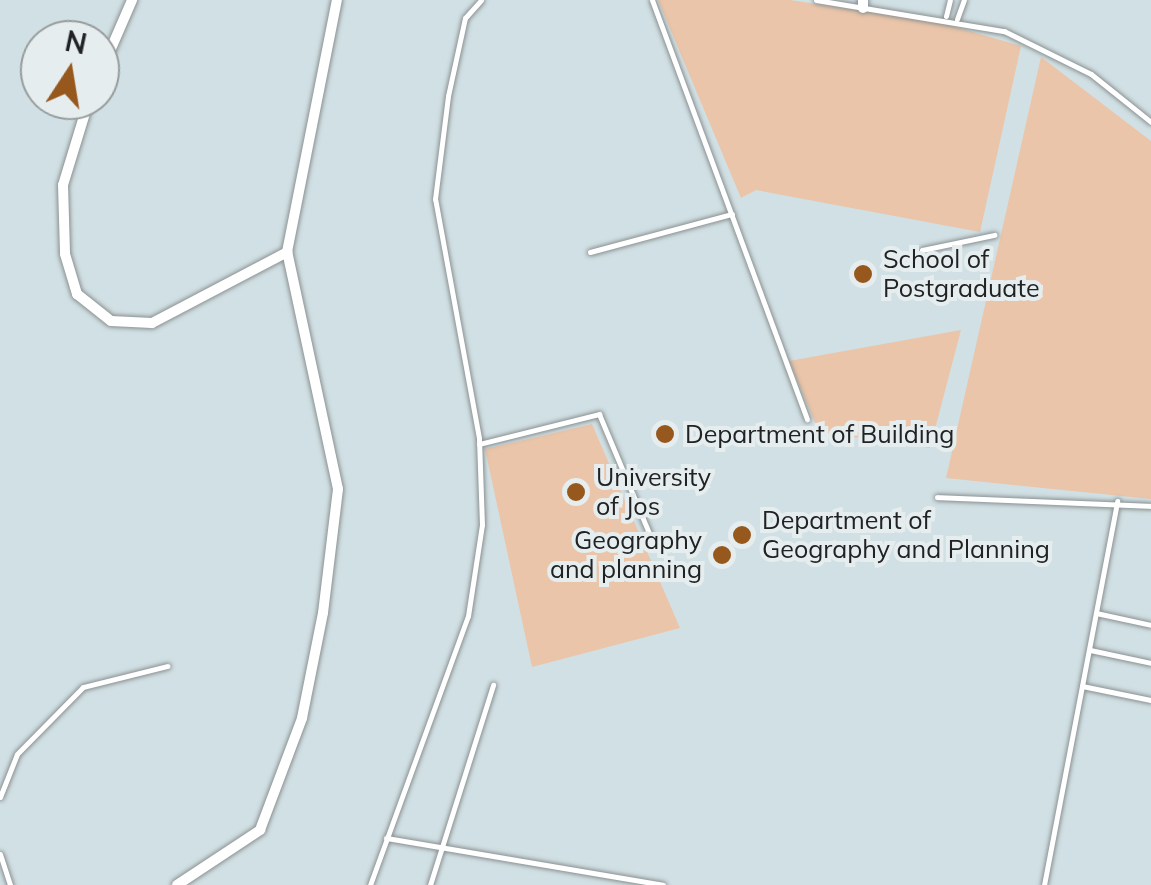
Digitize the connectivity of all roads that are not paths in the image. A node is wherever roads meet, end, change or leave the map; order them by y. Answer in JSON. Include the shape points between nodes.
{"nodes":[{"id":1,"x":132,"y":0,"type":"edge"},
{"id":2,"x":337,"y":0,"type":"edge"},
{"id":3,"x":481,"y":0,"type":"edge"},
{"id":4,"x":652,"y":0,"type":"edge"},
{"id":5,"x":816,"y":0,"type":"edge"},
{"id":6,"x":950,"y":0,"type":"edge"},
{"id":7,"x":964,"y":0,"type":"edge"},
{"id":8,"x":863,"y":4,"type":"edge"},
{"id":9,"x":946,"y":16,"type":"junction"},
{"id":10,"x":957,"y":19,"type":"junction"},
{"id":11,"x":120,"y":28,"type":"edge"},
{"id":12,"x":83,"y":120,"type":"edge"},
{"id":13,"x":1151,"y":122,"type":"edge"},
{"id":14,"x":732,"y":214,"type":"junction"},
{"id":15,"x":994,"y":235,"type":"dead end"},
{"id":16,"x":922,"y":250,"type":"dead end"},
{"id":17,"x":288,"y":252,"type":"junction"},
{"id":18,"x":590,"y":252,"type":"dead end"},
{"id":19,"x":806,"y":419,"type":"dead end"},
{"id":20,"x":478,"y":444,"type":"junction"},
{"id":21,"x":937,"y":496,"type":"dead end"},
{"id":22,"x":1117,"y":501,"type":"junction"},
{"id":23,"x":1151,"y":506,"type":"edge"},
{"id":24,"x":652,"y":540,"type":"dead end"},
{"id":25,"x":1096,"y":613,"type":"junction"},
{"id":26,"x":1151,"y":625,"type":"edge"},
{"id":27,"x":1089,"y":649,"type":"junction"},
{"id":28,"x":1151,"y":663,"type":"edge"},
{"id":29,"x":167,"y":666,"type":"dead end"},
{"id":30,"x":493,"y":685,"type":"dead end"},
{"id":31,"x":1082,"y":686,"type":"junction"},
{"id":32,"x":1151,"y":700,"type":"edge"},
{"id":33,"x":0,"y":797,"type":"edge"},
{"id":34,"x":386,"y":838,"type":"junction"},
{"id":35,"x":443,"y":848,"type":"junction"},
{"id":36,"x":0,"y":854,"type":"edge"},
{"id":37,"x":10,"y":885,"type":"edge"},
{"id":38,"x":176,"y":885,"type":"edge"},
{"id":39,"x":370,"y":885,"type":"edge"},
{"id":40,"x":430,"y":885,"type":"edge"},
{"id":41,"x":663,"y":885,"type":"edge"},
{"id":42,"x":1044,"y":885,"type":"edge"}],
"edges":[{"from":1,"to":11,"type":"street"},
{"from":2,"to":17,"type":"street"},
{"from":3,"to":20,"type":"lane","via":[[466,18],[451,81],[436,199]]},
{"from":4,"to":14,"type":"lane"},
{"from":5,"to":8,"type":"lane"},
{"from":6,"to":9,"type":"lane"},
{"from":7,"to":10,"type":"lane"},
{"from":8,"to":9,"type":"lane"},
{"from":9,"to":10,"type":"lane"},
{"from":10,"to":13,"type":"lane","via":[[1091,74]]},
{"from":12,"to":17,"type":"street","via":[[62,185],[65,254],[77,294],[110,321],[152,324]]},
{"from":14,"to":18,"type":"lane"},
{"from":14,"to":19,"type":"lane"},
{"from":15,"to":16,"type":"lane"},
{"from":17,"to":38,"type":"street","via":[[338,489],[323,613],[302,718],[260,830],[234,856]]},
{"from":20,"to":24,"type":"lane","via":[[599,414]]},
{"from":20,"to":34,"type":"lane","via":[[482,526],[468,616]]},
{"from":21,"to":22,"type":"lane"},
{"from":22,"to":23,"type":"lane"},
{"from":22,"to":25,"type":"lane"},
{"from":25,"to":26,"type":"lane"},
{"from":25,"to":27,"type":"lane"},
{"from":27,"to":28,"type":"lane"},
{"from":27,"to":31,"type":"lane"},
{"from":29,"to":33,"type":"lane","via":[[83,687],[18,754]]},
{"from":30,"to":35,"type":"lane"},
{"from":31,"to":32,"type":"lane"},
{"from":31,"to":42,"type":"lane"},
{"from":34,"to":35,"type":"lane"},
{"from":34,"to":39,"type":"lane"},
{"from":35,"to":40,"type":"lane"},
{"from":35,"to":41,"type":"lane"},
{"from":36,"to":37,"type":"lane"}]}
